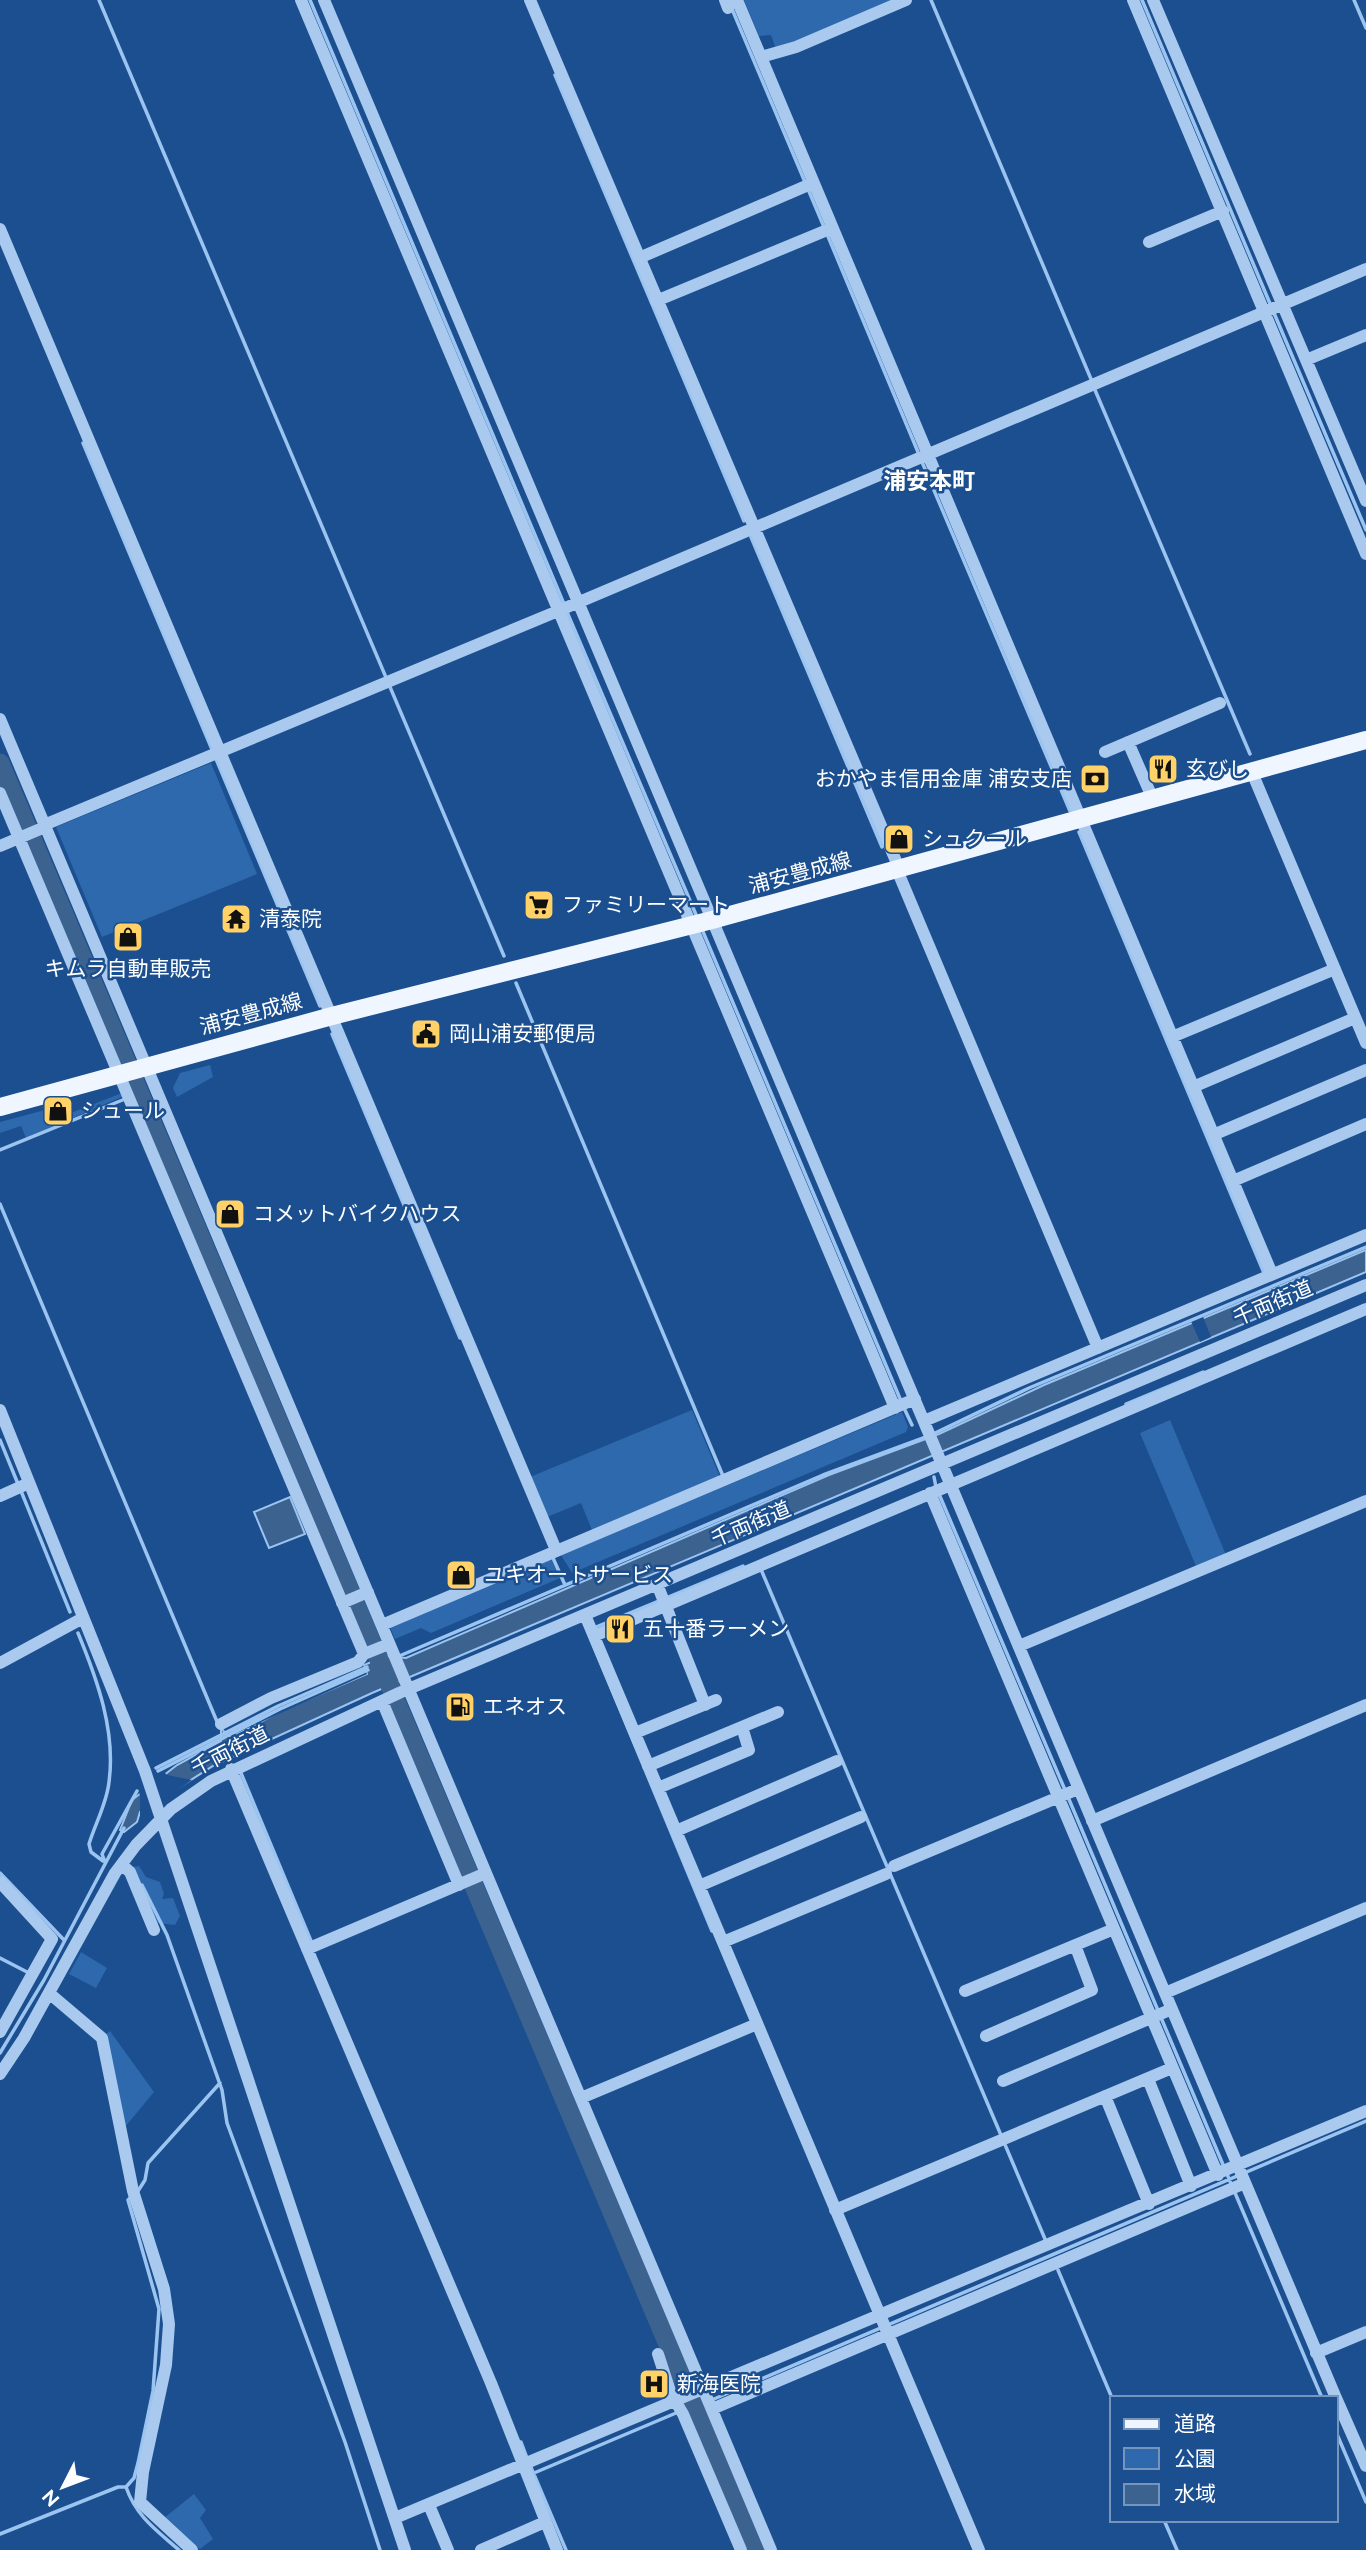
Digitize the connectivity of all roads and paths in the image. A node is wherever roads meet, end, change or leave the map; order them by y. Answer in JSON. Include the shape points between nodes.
{"nodes":[{"id":1,"x":301,"y":0,"type":"edge"},
{"id":2,"x":324,"y":0,"type":"edge"},
{"id":3,"x":530,"y":0,"type":"edge"},
{"id":4,"x":906,"y":0,"type":"edge"},
{"id":5,"x":1133,"y":0,"type":"edge"},
{"id":6,"x":1153,"y":0,"type":"edge"},
{"id":7,"x":730,"y":3,"type":"edge"},
{"id":8,"x":1150,"y":20,"type":"junction"},
{"id":9,"x":761,"y":57,"type":"junction"},
{"id":10,"x":1183,"y":95,"type":"junction"},
{"id":11,"x":809,"y":185,"type":"junction"},
{"id":12,"x":1228,"y":206,"type":"junction"},
{"id":13,"x":0,"y":229,"type":"edge"},
{"id":14,"x":828,"y":230,"type":"junction"},
{"id":15,"x":1149,"y":242,"type":"dead end"},
{"id":16,"x":639,"y":258,"type":"junction"},
{"id":17,"x":1366,"y":269,"type":"edge"},
{"id":18,"x":656,"y":301,"type":"junction"},
{"id":19,"x":1273,"y":309,"type":"junction"},
{"id":20,"x":1366,"y":335,"type":"edge"},
{"id":21,"x":1306,"y":360,"type":"junction"},
{"id":22,"x":927,"y":454,"type":"junction"},
{"id":23,"x":1362,"y":478,"type":"edge"},
{"id":24,"x":1366,"y":501,"type":"edge"},
{"id":25,"x":753,"y":528,"type":"junction"},
{"id":26,"x":1366,"y":554,"type":"edge"},
{"id":27,"x":567,"y":607,"type":"junction"},
{"id":28,"x":1220,"y":703,"type":"dead end"},
{"id":29,"x":0,"y":719,"type":"edge"},
{"id":30,"x":1366,"y":740,"type":"edge"},
{"id":31,"x":1128,"y":742,"type":"junction"},
{"id":32,"x":1105,"y":752,"type":"dead end"},
{"id":33,"x":216,"y":754,"type":"junction"},
{"id":34,"x":1251,"y":770,"type":"junction"},
{"id":35,"x":0,"y":793,"type":"edge"},
{"id":36,"x":1152,"y":797,"type":"junction"},
{"id":37,"x":1080,"y":820,"type":"junction"},
{"id":38,"x":34,"y":831,"type":"junction"},
{"id":39,"x":0,"y":846,"type":"edge"},
{"id":40,"x":898,"y":870,"type":"junction"},
{"id":41,"x":701,"y":923,"type":"junction"},
{"id":42,"x":1335,"y":969,"type":"junction"},
{"id":43,"x":332,"y":1016,"type":"junction"},
{"id":44,"x":1356,"y":1018,"type":"junction"},
{"id":45,"x":1172,"y":1037,"type":"junction"},
{"id":46,"x":1366,"y":1043,"type":"edge"},
{"id":47,"x":130,"y":1070,"type":"junction"},
{"id":48,"x":1366,"y":1070,"type":"edge"},
{"id":49,"x":1193,"y":1087,"type":"junction"},
{"id":50,"x":0,"y":1107,"type":"edge"},
{"id":51,"x":1366,"y":1124,"type":"edge"},
{"id":52,"x":1213,"y":1135,"type":"junction"},
{"id":53,"x":1233,"y":1181,"type":"junction"},
{"id":54,"x":1366,"y":1235,"type":"edge"},
{"id":55,"x":1272,"y":1274,"type":"junction"},
{"id":56,"x":1366,"y":1285,"type":"edge"},
{"id":57,"x":1343,"y":1295,"type":"junction"},
{"id":58,"x":1366,"y":1309,"type":"edge"},
{"id":59,"x":1350,"y":1312,"type":"junction"},
{"id":60,"x":1098,"y":1348,"type":"junction"},
{"id":61,"x":1111,"y":1392,"type":"junction"},
{"id":62,"x":904,"y":1404,"type":"junction"},
{"id":63,"x":0,"y":1410,"type":"edge"},
{"id":64,"x":1118,"y":1410,"type":"junction"},
{"id":65,"x":927,"y":1427,"type":"junction"},
{"id":66,"x":940,"y":1460,"type":"junction"},
{"id":67,"x":23,"y":1486,"type":"junction"},
{"id":68,"x":940,"y":1490,"type":"junction"},
{"id":69,"x":0,"y":1496,"type":"edge"},
{"id":70,"x":1366,"y":1501,"type":"edge"},
{"id":71,"x":553,"y":1552,"type":"junction"},
{"id":72,"x":657,"y":1584,"type":"junction"},
{"id":73,"x":364,"y":1594,"type":"junction"},
{"id":74,"x":344,"y":1602,"type":"junction"},
{"id":75,"x":664,"y":1602,"type":"junction"},
{"id":76,"x":585,"y":1615,"type":"junction"},
{"id":77,"x":83,"y":1618,"type":"junction"},
{"id":78,"x":382,"y":1625,"type":"junction"},
{"id":79,"x":594,"y":1636,"type":"junction"},
{"id":80,"x":1019,"y":1646,"type":"junction"},
{"id":81,"x":379,"y":1650,"type":"junction"},
{"id":82,"x":0,"y":1663,"type":"edge"},
{"id":83,"x":407,"y":1685,"type":"junction"},
{"id":84,"x":382,"y":1701,"type":"junction"},
{"id":85,"x":1366,"y":1705,"type":"edge"},
{"id":86,"x":778,"y":1712,"type":"dead end"},
{"id":87,"x":221,"y":1724,"type":"dead end"},
{"id":88,"x":742,"y":1727,"type":"junction"},
{"id":89,"x":635,"y":1733,"type":"junction"},
{"id":90,"x":837,"y":1761,"type":"dead end"},
{"id":91,"x":649,"y":1766,"type":"junction"},
{"id":92,"x":231,"y":1769,"type":"junction"},
{"id":93,"x":658,"y":1788,"type":"junction"},
{"id":94,"x":1067,"y":1793,"type":"junction"},
{"id":95,"x":861,"y":1817,"type":"dead end"},
{"id":96,"x":162,"y":1818,"type":"junction"},
{"id":97,"x":1092,"y":1821,"type":"junction"},
{"id":98,"x":676,"y":1831,"type":"junction"},
{"id":99,"x":122,"y":1865,"type":"junction"},
{"id":100,"x":472,"y":1879,"type":"junction"},
{"id":101,"x":0,"y":1882,"type":"edge"},
{"id":102,"x":699,"y":1886,"type":"junction"},
{"id":103,"x":1366,"y":1908,"type":"edge"},
{"id":104,"x":1114,"y":1928,"type":"junction"},
{"id":105,"x":154,"y":1930,"type":"dead end"},
{"id":106,"x":52,"y":1942,"type":"junction"},
{"id":107,"x":723,"y":1942,"type":"junction"},
{"id":108,"x":1075,"y":1945,"type":"junction"},
{"id":109,"x":311,"y":1947,"type":"junction"},
{"id":110,"x":69,"y":1951,"type":"junction"},
{"id":111,"x":965,"y":1991,"type":"dead end"},
{"id":112,"x":48,"y":1993,"type":"junction"},
{"id":113,"x":1166,"y":1993,"type":"junction"},
{"id":114,"x":1160,"y":2014,"type":"junction"},
{"id":115,"x":754,"y":2025,"type":"junction"},
{"id":116,"x":0,"y":2032,"type":"edge"},
{"id":117,"x":986,"y":2036,"type":"dead end"},
{"id":118,"x":1172,"y":2068,"type":"junction"},
{"id":119,"x":0,"y":2074,"type":"edge"},
{"id":120,"x":1147,"y":2078,"type":"junction"},
{"id":121,"x":1003,"y":2081,"type":"dead end"},
{"id":122,"x":1105,"y":2096,"type":"junction"},
{"id":123,"x":581,"y":2098,"type":"junction"},
{"id":124,"x":1366,"y":2111,"type":"edge"},
{"id":125,"x":1233,"y":2177,"type":"junction"},
{"id":126,"x":1191,"y":2186,"type":"junction"},
{"id":127,"x":1149,"y":2204,"type":"junction"},
{"id":128,"x":835,"y":2210,"type":"junction"},
{"id":129,"x":884,"y":2329,"type":"junction"},
{"id":130,"x":1366,"y":2332,"type":"edge"},
{"id":131,"x":1317,"y":2353,"type":"junction"},
{"id":132,"x":658,"y":2354,"type":"dead end"},
{"id":133,"x":700,"y":2392,"type":"junction"},
{"id":134,"x":1335,"y":2396,"type":"edge"},
{"id":135,"x":678,"y":2402,"type":"junction"},
{"id":136,"x":1338,"y":2403,"type":"edge"},
{"id":137,"x":712,"y":2409,"type":"junction"},
{"id":138,"x":529,"y":2464,"type":"junction"},
{"id":139,"x":1366,"y":2466,"type":"edge"},
{"id":140,"x":429,"y":2505,"type":"junction"},
{"id":141,"x":395,"y":2518,"type":"junction"},
{"id":142,"x":545,"y":2522,"type":"junction"},
{"id":143,"x":192,"y":2550,"type":"edge"},
{"id":144,"x":405,"y":2550,"type":"edge"},
{"id":145,"x":448,"y":2550,"type":"edge"},
{"id":146,"x":481,"y":2550,"type":"edge"},
{"id":147,"x":557,"y":2550,"type":"edge"},
{"id":148,"x":741,"y":2550,"type":"edge"},
{"id":149,"x":771,"y":2550,"type":"edge"},
{"id":150,"x":979,"y":2550,"type":"edge"}],
"edges":[{"from":1,"to":27,"type":"street"},
{"from":2,"to":27,"type":"street"},
{"from":3,"to":16,"type":"street"},
{"from":4,"to":9,"type":"street"},
{"from":5,"to":8,"type":"street"},
{"from":6,"to":8,"type":"street"},
{"from":7,"to":9,"type":"street"},
{"from":8,"to":10,"type":"street"},
{"from":8,"to":10,"type":"street"},
{"from":9,"to":11,"type":"street"},
{"from":10,"to":12,"type":"street"},
{"from":10,"to":12,"type":"street"},
{"from":11,"to":14,"type":"street"},
{"from":11,"to":16,"type":"street"},
{"from":12,"to":15,"type":"street"},
{"from":12,"to":19,"type":"street"},
{"from":12,"to":19,"type":"street"},
{"from":13,"to":33,"type":"street"},
{"from":14,"to":18,"type":"street"},
{"from":14,"to":22,"type":"street"},
{"from":16,"to":18,"type":"street"},
{"from":17,"to":19,"type":"street"},
{"from":18,"to":25,"type":"street"},
{"from":19,"to":21,"type":"street"},
{"from":19,"to":22,"type":"street"},
{"from":19,"to":26,"type":"street"},
{"from":20,"to":21,"type":"street"},
{"from":21,"to":23,"type":"street"},
{"from":22,"to":25,"type":"street"},
{"from":22,"to":37,"type":"street"},
{"from":23,"to":24,"type":"street"},
{"from":25,"to":27,"type":"street"},
{"from":25,"to":40,"type":"street"},
{"from":27,"to":33,"type":"street"},
{"from":27,"to":41,"type":"street"},
{"from":27,"to":41,"type":"street"},
{"from":28,"to":31,"type":"street"},
{"from":29,"to":38,"type":"street"},
{"from":30,"to":34,"type":"main road","name":"浦安豊成線"},
{"from":31,"to":32,"type":"street"},
{"from":31,"to":36,"type":"street"},
{"from":33,"to":38,"type":"street","via":[[207,754]]},
{"from":33,"to":43,"type":"street"},
{"from":34,"to":36,"type":"main road","name":"浦安豊成線"},
{"from":34,"to":42,"type":"street"},
{"from":35,"to":38,"type":"street"},
{"from":36,"to":37,"type":"main road","name":"浦安豊成線"},
{"from":37,"to":40,"type":"main road","name":"浦安豊成線"},
{"from":37,"to":45,"type":"street"},
{"from":38,"to":39,"type":"street"},
{"from":38,"to":47,"type":"street"},
{"from":38,"to":47,"type":"street"},
{"from":40,"to":41,"type":"main road","name":"浦安豊成線"},
{"from":40,"to":60,"type":"street"},
{"from":41,"to":43,"type":"main road","name":"浦安豊成線"},
{"from":41,"to":62,"type":"street"},
{"from":41,"to":62,"type":"street"},
{"from":42,"to":44,"type":"street"},
{"from":42,"to":45,"type":"street"},
{"from":43,"to":47,"type":"main road","name":"浦安豊成線"},
{"from":43,"to":71,"type":"street"},
{"from":44,"to":46,"type":"street"},
{"from":44,"to":49,"type":"street"},
{"from":45,"to":49,"type":"street"},
{"from":47,"to":50,"type":"main road","name":"浦安豊成線"},
{"from":47,"to":73,"type":"street"},
{"from":47,"to":74,"type":"street"},
{"from":48,"to":52,"type":"street"},
{"from":49,"to":52,"type":"street"},
{"from":51,"to":53,"type":"street"},
{"from":52,"to":53,"type":"street"},
{"from":53,"to":55,"type":"street"},
{"from":54,"to":55,"type":"street"},
{"from":55,"to":60,"type":"street"},
{"from":56,"to":57,"type":"street","name":"千両街道"},
{"from":57,"to":59,"type":"street"},
{"from":57,"to":61,"type":"street","name":"千両街道"},
{"from":58,"to":59,"type":"street"},
{"from":59,"to":64,"type":"street"},
{"from":60,"to":65,"type":"street"},
{"from":61,"to":64,"type":"street"},
{"from":61,"to":66,"type":"street","name":"千両街道"},
{"from":62,"to":65,"type":"street"},
{"from":62,"to":71,"type":"street"},
{"from":63,"to":67,"type":"street"},
{"from":64,"to":68,"type":"street"},
{"from":65,"to":66,"type":"street"},
{"from":66,"to":68,"type":"street"},
{"from":66,"to":72,"type":"street","name":"千両街道"},
{"from":67,"to":69,"type":"street"},
{"from":67,"to":77,"type":"street"},
{"from":68,"to":75,"type":"street"},
{"from":68,"to":80,"type":"street"},
{"from":68,"to":94,"type":"street"},
{"from":70,"to":80,"type":"street"},
{"from":71,"to":78,"type":"street"},
{"from":72,"to":75,"type":"street"},
{"from":72,"to":76,"type":"street","name":"千両街道"},
{"from":73,"to":74,"type":"street"},
{"from":73,"to":78,"type":"street"},
{"from":74,"to":81,"type":"street"},
{"from":75,"to":79,"type":"street"},
{"from":75,"to":89,"type":"street","via":[[710,1703]]},
{"from":76,"to":79,"type":"street"},
{"from":76,"to":83,"type":"street","name":"千両街道"},
{"from":77,"to":82,"type":"street"},
{"from":77,"to":96,"type":"street"},
{"from":78,"to":81,"type":"street"},
{"from":79,"to":89,"type":"street"},
{"from":80,"to":94,"type":"street"},
{"from":81,"to":83,"type":"street"},
{"from":81,"to":87,"type":"street"},
{"from":83,"to":84,"type":"street","name":"千両街道"},
{"from":83,"to":100,"type":"street"},
{"from":84,"to":92,"type":"street","name":"千両街道"},
{"from":84,"to":100,"type":"street"},
{"from":85,"to":97,"type":"street"},
{"from":86,"to":88,"type":"street"},
{"from":88,"to":91,"type":"street"},
{"from":88,"to":93,"type":"street","via":[[749,1750]]},
{"from":89,"to":91,"type":"street"},
{"from":90,"to":98,"type":"street"},
{"from":91,"to":93,"type":"street"},
{"from":92,"to":96,"type":"street","name":"千両街道","via":[[191,1793]]},
{"from":92,"to":109,"type":"street"},
{"from":93,"to":98,"type":"street"},
{"from":94,"to":97,"type":"street"},
{"from":94,"to":104,"type":"street"},
{"from":94,"to":107,"type":"street"},
{"from":95,"to":102,"type":"street"},
{"from":96,"to":99,"type":"street","name":"千両街道"},
{"from":96,"to":141,"type":"street"},
{"from":97,"to":113,"type":"street"},
{"from":98,"to":102,"type":"street"},
{"from":99,"to":105,"type":"street","via":[[130,1872]]},
{"from":99,"to":110,"type":"street","name":"千両街道"},
{"from":100,"to":109,"type":"street"},
{"from":100,"to":123,"type":"street"},
{"from":101,"to":106,"type":"street"},
{"from":102,"to":107,"type":"street"},
{"from":103,"to":113,"type":"street"},
{"from":104,"to":108,"type":"street"},
{"from":104,"to":114,"type":"street"},
{"from":106,"to":110,"type":"street"},
{"from":106,"to":116,"type":"street"},
{"from":107,"to":115,"type":"street"},
{"from":108,"to":111,"type":"street"},
{"from":108,"to":117,"type":"street","via":[[1092,1990]]},
{"from":109,"to":138,"type":"street"},
{"from":110,"to":112,"type":"street","name":"千両街道"},
{"from":112,"to":119,"type":"street","name":"千両街道"},
{"from":112,"to":143,"type":"street","via":[[102,2038],[134,2194],[164,2289],[169,2324],[141,2502]]},
{"from":113,"to":114,"type":"street"},
{"from":114,"to":118,"type":"street"},
{"from":114,"to":121,"type":"street"},
{"from":114,"to":125,"type":"street"},
{"from":115,"to":123,"type":"street"},
{"from":115,"to":128,"type":"street"},
{"from":118,"to":120,"type":"street"},
{"from":118,"to":125,"type":"street"},
{"from":120,"to":122,"type":"street"},
{"from":120,"to":126,"type":"street"},
{"from":122,"to":127,"type":"street"},
{"from":122,"to":128,"type":"street"},
{"from":123,"to":133,"type":"street"},
{"from":124,"to":125,"type":"street"},
{"from":125,"to":126,"type":"street"},
{"from":125,"to":129,"type":"street"},
{"from":125,"to":131,"type":"street"},
{"from":126,"to":127,"type":"street"},
{"from":127,"to":129,"type":"street"},
{"from":128,"to":129,"type":"street"},
{"from":129,"to":133,"type":"street"},
{"from":129,"to":137,"type":"street"},
{"from":129,"to":150,"type":"street"},
{"from":130,"to":131,"type":"street"},
{"from":131,"to":134,"type":"street"},
{"from":132,"to":135,"type":"street"},
{"from":133,"to":135,"type":"street"},
{"from":133,"to":137,"type":"street"},
{"from":135,"to":138,"type":"street"},
{"from":135,"to":148,"type":"street"},
{"from":136,"to":139,"type":"street"},
{"from":137,"to":149,"type":"street"},
{"from":138,"to":140,"type":"street"},
{"from":138,"to":142,"type":"street"},
{"from":140,"to":141,"type":"street"},
{"from":140,"to":145,"type":"street"},
{"from":141,"to":144,"type":"street"},
{"from":142,"to":146,"type":"street"},
{"from":142,"to":147,"type":"street"}]}
